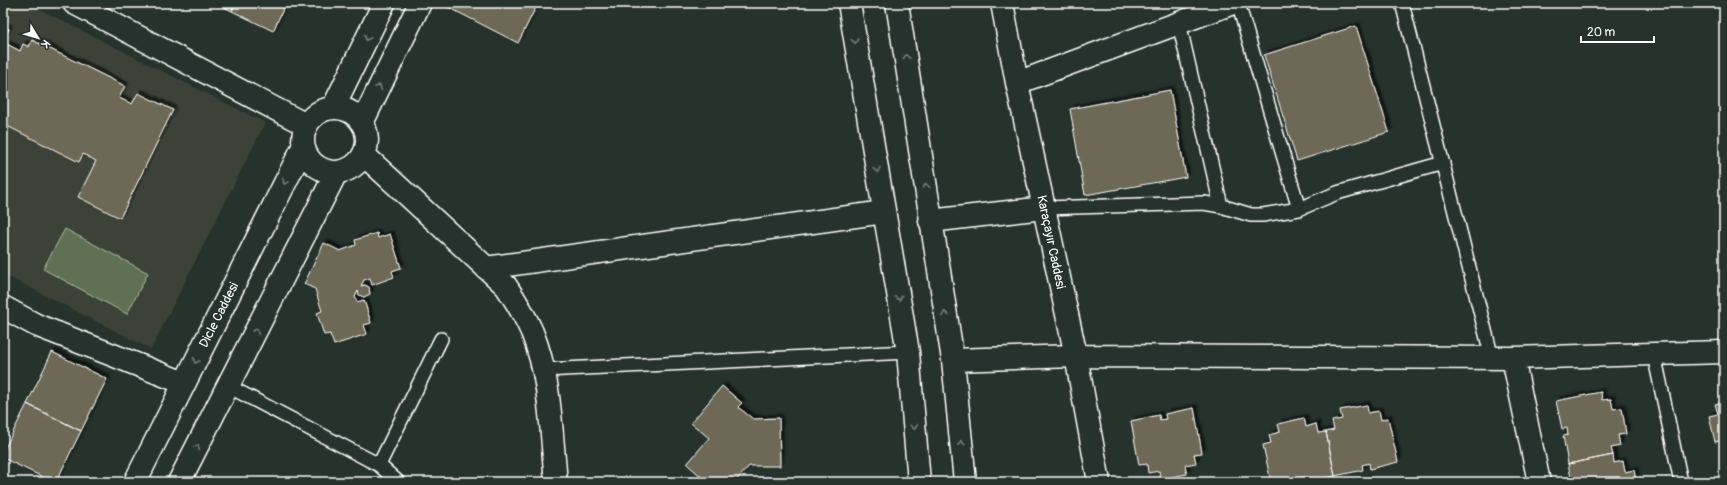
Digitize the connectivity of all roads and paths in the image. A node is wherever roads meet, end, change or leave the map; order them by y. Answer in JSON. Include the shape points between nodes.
{"nodes":[{"id":1,"x":74,"y":3,"type":"edge"},
{"id":2,"x":384,"y":3,"type":"edge"},
{"id":3,"x":420,"y":3,"type":"edge"},
{"id":4,"x":849,"y":3,"type":"edge"},
{"id":5,"x":897,"y":3,"type":"edge"},
{"id":6,"x":1002,"y":3,"type":"edge"},
{"id":7,"x":1233,"y":3,"type":"edge"},
{"id":8,"x":1238,"y":3,"type":"edge"},
{"id":9,"x":1402,"y":3,"type":"edge"},
{"id":10,"x":1179,"y":23,"type":"junction"},
{"id":11,"x":1017,"y":83,"type":"junction"},
{"id":12,"x":333,"y":108,"type":"junction"},
{"id":13,"x":362,"y":122,"type":"junction"},
{"id":14,"x":306,"y":125,"type":"junction"},
{"id":15,"x":303,"y":148,"type":"junction"},
{"id":16,"x":364,"y":155,"type":"junction"},
{"id":17,"x":1443,"y":163,"type":"junction"},
{"id":18,"x":336,"y":173,"type":"junction"},
{"id":19,"x":1221,"y":206,"type":"junction"},
{"id":20,"x":1044,"y":208,"type":"junction"},
{"id":21,"x":1299,"y":209,"type":"junction"},
{"id":22,"x":884,"y":212,"type":"junction"},
{"id":23,"x":930,"y":221,"type":"junction"},
{"id":24,"x":486,"y":268,"type":"junction"},
{"id":25,"x":3,"y":308,"type":"edge"},
{"id":26,"x":441,"y":339,"type":"dead end"},
{"id":27,"x":908,"y":352,"type":"junction"},
{"id":28,"x":1724,"y":352,"type":"edge"},
{"id":29,"x":1654,"y":354,"type":"junction"},
{"id":30,"x":1076,"y":356,"type":"junction"},
{"id":31,"x":1503,"y":358,"type":"junction"},
{"id":32,"x":953,"y":360,"type":"junction"},
{"id":33,"x":544,"y":370,"type":"junction"},
{"id":34,"x":184,"y":383,"type":"junction"},
{"id":35,"x":228,"y":386,"type":"junction"},
{"id":36,"x":379,"y":465,"type":"junction"},
{"id":37,"x":135,"y":482,"type":"edge"},
{"id":38,"x":180,"y":482,"type":"edge"},
{"id":39,"x":398,"y":482,"type":"edge"},
{"id":40,"x":556,"y":482,"type":"edge"},
{"id":41,"x":919,"y":482,"type":"edge"},
{"id":42,"x":965,"y":482,"type":"edge"},
{"id":43,"x":1099,"y":482,"type":"edge"},
{"id":44,"x":1539,"y":482,"type":"edge"},
{"id":45,"x":1681,"y":482,"type":"edge"}],
"edges":[{"from":1,"to":14,"type":"street"},
{"from":2,"to":12,"type":"street","one_way":true},
{"from":13,"to":3,"type":"street","one_way":true},
{"from":4,"to":22,"type":"street","one_way":true},
{"from":23,"to":5,"type":"street","one_way":true},
{"from":6,"to":11,"type":"street","name":"Karaçayır Caddesi"},
{"from":7,"to":10,"type":"street"},
{"from":8,"to":21,"type":"lane"},
{"from":9,"to":17,"type":"lane"},
{"from":10,"to":11,"type":"street"},
{"from":10,"to":19,"type":"lane"},
{"from":11,"to":20,"type":"street","name":"Karaçayır Caddesi"},
{"from":12,"to":13,"type":"street","via":[[344,109]]},
{"from":12,"to":14,"type":"street","via":[[322,110]]},
{"from":13,"to":16,"type":"street","via":[[367,144]]},
{"from":14,"to":15,"type":"street","via":[[302,136]]},
{"from":15,"to":18,"type":"street","via":[[307,158],[315,166],[325,172]]},
{"from":15,"to":34,"type":"street","name":"Dicle Caddesi","one_way":true},
{"from":16,"to":18,"type":"street","via":[[357,164]]},
{"from":16,"to":24,"type":"street"},
{"from":17,"to":21,"type":"lane","via":[[1337,193]]},
{"from":17,"to":31,"type":"lane"},
{"from":35,"to":18,"type":"street","one_way":true},
{"from":19,"to":20,"type":"lane","via":[[1204,203]]},
{"from":19,"to":21,"type":"lane","via":[[1263,216]]},
{"from":20,"to":23,"type":"street"},
{"from":20,"to":30,"type":"street","name":"Karaçayır Caddesi"},
{"from":22,"to":24,"type":"street"},
{"from":22,"to":27,"type":"street","one_way":true},
{"from":32,"to":23,"type":"street","one_way":true},
{"from":24,"to":33,"type":"street","via":[[506,286],[520,308],[532,331]]},
{"from":25,"to":34,"type":"street","via":[[36,326]]},
{"from":26,"to":36,"type":"lane"},
{"from":27,"to":33,"type":"lane"},
{"from":27,"to":41,"type":"street","one_way":true},
{"from":28,"to":29,"type":"street"},
{"from":29,"to":31,"type":"street"},
{"from":29,"to":45,"type":"lane"},
{"from":30,"to":31,"type":"street"},
{"from":30,"to":32,"type":"street"},
{"from":30,"to":43,"type":"street","name":"Karaçayır Caddesi"},
{"from":31,"to":44,"type":"street"},
{"from":42,"to":32,"type":"street","one_way":true},
{"from":33,"to":40,"type":"street"},
{"from":34,"to":37,"type":"street","name":"Dicle Caddesi"},
{"from":35,"to":36,"type":"lane"},
{"from":38,"to":35,"type":"street","one_way":true},
{"from":36,"to":39,"type":"lane"}]}
